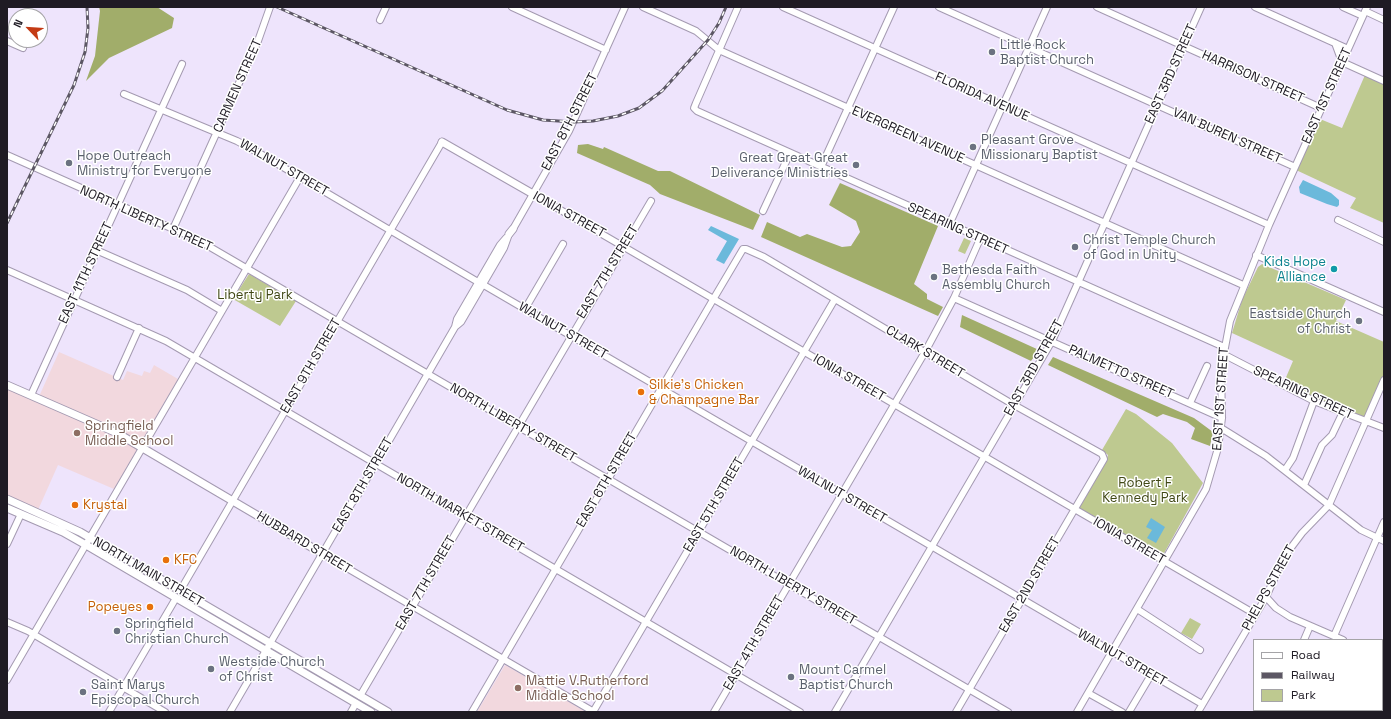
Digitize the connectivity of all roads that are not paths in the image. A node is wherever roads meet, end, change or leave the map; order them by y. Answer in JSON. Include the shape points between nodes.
{"nodes":[{"id":1,"x":270,"y":7,"type":"edge"},
{"id":2,"x":386,"y":7,"type":"edge"},
{"id":3,"x":512,"y":7,"type":"edge"},
{"id":4,"x":625,"y":7,"type":"edge"},
{"id":5,"x":643,"y":7,"type":"edge"},
{"id":6,"x":738,"y":7,"type":"edge"},
{"id":7,"x":783,"y":7,"type":"edge"},
{"id":8,"x":894,"y":7,"type":"edge"},
{"id":9,"x":940,"y":7,"type":"edge"},
{"id":10,"x":1047,"y":7,"type":"edge"},
{"id":11,"x":1098,"y":7,"type":"edge"},
{"id":12,"x":1201,"y":7,"type":"edge"},
{"id":13,"x":1255,"y":7,"type":"edge"},
{"id":14,"x":1343,"y":7,"type":"edge"},
{"id":15,"x":1365,"y":11,"type":"edge"},
{"id":16,"x":380,"y":20,"type":"dead end"},
{"id":17,"x":1384,"y":20,"type":"edge"},
{"id":18,"x":1334,"y":42,"type":"junction"},
{"id":19,"x":1184,"y":46,"type":"junction"},
{"id":20,"x":1029,"y":48,"type":"junction"},
{"id":21,"x":875,"y":49,"type":"junction"},
{"id":22,"x":1348,"y":49,"type":"junction"},
{"id":23,"x":606,"y":50,"type":"junction"},
{"id":24,"x":719,"y":50,"type":"junction"},
{"id":25,"x":1342,"y":62,"type":"junction"},
{"id":26,"x":182,"y":64,"type":"dead end"},
{"id":27,"x":1384,"y":81,"type":"edge"},
{"id":28,"x":124,"y":94,"type":"dead end"},
{"id":29,"x":1158,"y":105,"type":"junction"},
{"id":30,"x":1003,"y":106,"type":"junction"},
{"id":31,"x":848,"y":108,"type":"junction"},
{"id":32,"x":1321,"y":108,"type":"junction"},
{"id":33,"x":162,"y":110,"type":"junction"},
{"id":34,"x":217,"y":133,"type":"junction"},
{"id":35,"x":442,"y":142,"type":"joint"},
{"id":36,"x":790,"y":153,"type":"junction"},
{"id":37,"x":7,"y":155,"type":"edge"},
{"id":38,"x":1131,"y":164,"type":"junction"},
{"id":39,"x":976,"y":166,"type":"junction"},
{"id":40,"x":821,"y":167,"type":"junction"},
{"id":41,"x":1295,"y":167,"type":"junction"},
{"id":42,"x":300,"y":177,"type":"junction"},
{"id":43,"x":533,"y":194,"type":"junction"},
{"id":44,"x":651,"y":201,"type":"dead end"},
{"id":45,"x":118,"y":205,"type":"junction"},
{"id":46,"x":763,"y":211,"type":"dead end"},
{"id":47,"x":1338,"y":220,"type":"dead end"},
{"id":48,"x":1104,"y":223,"type":"junction"},
{"id":49,"x":949,"y":225,"type":"junction"},
{"id":50,"x":1269,"y":225,"type":"junction"},
{"id":51,"x":173,"y":229,"type":"junction"},
{"id":52,"x":390,"y":230,"type":"junction"},
{"id":53,"x":980,"y":238,"type":"junction"},
{"id":54,"x":1384,"y":242,"type":"edge"},
{"id":55,"x":563,"y":244,"type":"dead end"},
{"id":56,"x":623,"y":246,"type":"junction"},
{"id":57,"x":743,"y":249,"type":"joint"},
{"id":58,"x":96,"y":250,"type":"junction"},
{"id":59,"x":1256,"y":255,"type":"junction"},
{"id":60,"x":247,"y":268,"type":"junction"},
{"id":61,"x":7,"y":270,"type":"edge"},
{"id":62,"x":1078,"y":282,"type":"junction"},
{"id":63,"x":480,"y":283,"type":"junction"},
{"id":64,"x":1243,"y":286,"type":"junction"},
{"id":65,"x":714,"y":298,"type":"junction"},
{"id":66,"x":954,"y":298,"type":"junction"},
{"id":67,"x":834,"y":299,"type":"junction"},
{"id":68,"x":74,"y":301,"type":"junction"},
{"id":69,"x":525,"y":309,"type":"junction"},
{"id":70,"x":222,"y":311,"type":"junction"},
{"id":71,"x":1384,"y":312,"type":"edge"},
{"id":72,"x":338,"y":321,"type":"junction"},
{"id":73,"x":139,"y":328,"type":"junction"},
{"id":74,"x":571,"y":336,"type":"junction"},
{"id":75,"x":1052,"y":341,"type":"junction"},
{"id":76,"x":1224,"y":348,"type":"junction"},
{"id":77,"x":804,"y":351,"type":"junction"},
{"id":78,"x":925,"y":352,"type":"junction"},
{"id":79,"x":1223,"y":354,"type":"junction"},
{"id":80,"x":195,"y":358,"type":"junction"},
{"id":81,"x":1207,"y":366,"type":"dead end"},
{"id":82,"x":428,"y":374,"type":"junction"},
{"id":83,"x":117,"y":377,"type":"dead end"},
{"id":84,"x":1384,"y":380,"type":"edge"},
{"id":85,"x":7,"y":385,"type":"edge"},
{"id":86,"x":661,"y":388,"type":"junction"},
{"id":87,"x":31,"y":395,"type":"junction"},
{"id":88,"x":1314,"y":401,"type":"junction"},
{"id":89,"x":894,"y":404,"type":"junction"},
{"id":90,"x":1190,"y":404,"type":"junction"},
{"id":91,"x":1014,"y":405,"type":"junction"},
{"id":92,"x":285,"y":411,"type":"junction"},
{"id":93,"x":1343,"y":412,"type":"junction"},
{"id":94,"x":1222,"y":418,"type":"junction"},
{"id":95,"x":1367,"y":420,"type":"junction"},
{"id":96,"x":518,"y":426,"type":"junction"},
{"id":97,"x":1221,"y":428,"type":"junction"},
{"id":98,"x":1384,"y":428,"type":"edge"},
{"id":99,"x":751,"y":441,"type":"junction"},
{"id":100,"x":142,"y":448,"type":"junction"},
{"id":101,"x":984,"y":456,"type":"junction"},
{"id":102,"x":1104,"y":459,"type":"joint"},
{"id":103,"x":375,"y":464,"type":"junction"},
{"id":104,"x":1286,"y":470,"type":"junction"},
{"id":105,"x":608,"y":479,"type":"junction"},
{"id":106,"x":1304,"y":485,"type":"junction"},
{"id":107,"x":358,"y":494,"type":"joint"},
{"id":108,"x":841,"y":494,"type":"junction"},
{"id":109,"x":7,"y":499,"type":"edge"},
{"id":110,"x":233,"y":501,"type":"junction"},
{"id":111,"x":353,"y":501,"type":"joint"},
{"id":112,"x":1329,"y":504,"type":"junction"},
{"id":113,"x":7,"y":508,"type":"edge"},
{"id":114,"x":1074,"y":509,"type":"junction"},
{"id":115,"x":21,"y":514,"type":"junction"},
{"id":116,"x":466,"y":516,"type":"junction"},
{"id":117,"x":1384,"y":522,"type":"edge"},
{"id":118,"x":698,"y":531,"type":"junction"},
{"id":119,"x":90,"y":538,"type":"junction"},
{"id":120,"x":1377,"y":538,"type":"junction"},
{"id":121,"x":1384,"y":541,"type":"edge"},
{"id":122,"x":7,"y":544,"type":"edge"},
{"id":123,"x":86,"y":545,"type":"junction"},
{"id":124,"x":932,"y":547,"type":"junction"},
{"id":125,"x":323,"y":554,"type":"junction"},
{"id":126,"x":1165,"y":562,"type":"junction"},
{"id":127,"x":555,"y":569,"type":"junction"},
{"id":128,"x":789,"y":584,"type":"junction"},
{"id":129,"x":180,"y":591,"type":"junction"},
{"id":130,"x":1266,"y":597,"type":"junction"},
{"id":131,"x":176,"y":598,"type":"junction"},
{"id":132,"x":1022,"y":600,"type":"junction"},
{"id":133,"x":413,"y":606,"type":"junction"},
{"id":134,"x":1137,"y":609,"type":"junction"},
{"id":135,"x":1255,"y":614,"type":"junction"},
{"id":136,"x":7,"y":622,"type":"edge"},
{"id":137,"x":646,"y":622,"type":"junction"},
{"id":138,"x":1310,"y":626,"type":"junction"},
{"id":139,"x":33,"y":634,"type":"junction"},
{"id":140,"x":879,"y":636,"type":"junction"},
{"id":141,"x":1334,"y":636,"type":"junction"},
{"id":142,"x":1304,"y":639,"type":"edge"},
{"id":143,"x":1341,"y":639,"type":"edge"},
{"id":144,"x":271,"y":643,"type":"junction"},
{"id":145,"x":1200,"y":650,"type":"dead end"},
{"id":146,"x":266,"y":651,"type":"junction"},
{"id":147,"x":1112,"y":652,"type":"junction"},
{"id":148,"x":503,"y":659,"type":"junction"},
{"id":149,"x":736,"y":674,"type":"junction"},
{"id":150,"x":1151,"y":675,"type":"junction"},
{"id":151,"x":7,"y":680,"type":"edge"},
{"id":152,"x":123,"y":687,"type":"junction"},
{"id":153,"x":969,"y":689,"type":"junction"},
{"id":154,"x":1088,"y":693,"type":"junction"},
{"id":155,"x":360,"y":696,"type":"junction"},
{"id":156,"x":356,"y":703,"type":"junction"},
{"id":157,"x":1202,"y":704,"type":"junction"},
{"id":158,"x":109,"y":712,"type":"edge"},
{"id":159,"x":165,"y":712,"type":"edge"},
{"id":160,"x":230,"y":712,"type":"edge"},
{"id":161,"x":351,"y":712,"type":"edge"},
{"id":162,"x":371,"y":712,"type":"edge"},
{"id":163,"x":388,"y":712,"type":"edge"},
{"id":164,"x":472,"y":712,"type":"edge"},
{"id":165,"x":594,"y":712,"type":"edge"},
{"id":166,"x":714,"y":712,"type":"edge"},
{"id":167,"x":800,"y":712,"type":"edge"},
{"id":168,"x":835,"y":712,"type":"edge"},
{"id":169,"x":956,"y":712,"type":"edge"},
{"id":170,"x":1008,"y":712,"type":"edge"},
{"id":171,"x":1077,"y":712,"type":"edge"},
{"id":172,"x":1122,"y":712,"type":"edge"},
{"id":173,"x":1129,"y":712,"type":"edge"},
{"id":174,"x":1198,"y":712,"type":"edge"}],
"edges":[{"from":1,"to":34,"type":"street","name":"CARMEN STREET","via":[[258,41]]},
{"from":2,"to":16,"type":"street"},
{"from":3,"to":23,"type":"street"},
{"from":4,"to":23,"type":"street","name":"EAST 8TH STREET"},
{"from":5,"to":24,"type":"street","name":"EVERGREEN AVENUE","via":[[696,31]]},
{"from":6,"to":24,"type":"street"},
{"from":7,"to":21,"type":"street","name":"FLORIDA AVENUE"},
{"from":8,"to":21,"type":"street"},
{"from":9,"to":20,"type":"street","name":"VAN BUREN STREET"},
{"from":10,"to":20,"type":"street"},
{"from":11,"to":19,"type":"street","name":"HARRISON STREET"},
{"from":12,"to":19,"type":"street","name":"EAST 3RD STREET"},
{"from":13,"to":18,"type":"street"},
{"from":14,"to":15,"type":"street"},
{"from":15,"to":17,"type":"street"},
{"from":15,"to":22,"type":"street","name":"EAST 1ST STREET"},
{"from":18,"to":22,"type":"street"},
{"from":18,"to":25,"type":"street"},
{"from":19,"to":29,"type":"street","name":"EAST 3RD STREET"},
{"from":19,"to":32,"type":"street","name":"HARRISON STREET"},
{"from":20,"to":29,"type":"street","name":"VAN BUREN STREET"},
{"from":20,"to":30,"type":"street"},
{"from":21,"to":30,"type":"street","name":"FLORIDA AVENUE"},
{"from":21,"to":31,"type":"street"},
{"from":22,"to":25,"type":"street","name":"EAST 1ST STREET"},
{"from":23,"to":43,"type":"street","name":"EAST 8TH STREET","via":[[569,131]]},
{"from":24,"to":31,"type":"street","name":"EVERGREEN AVENUE"},
{"from":24,"to":36,"type":"street","name":"SPEARING STREET","via":[[694,108]]},
{"from":25,"to":27,"type":"street"},
{"from":25,"to":32,"type":"street","name":"EAST 1ST STREET"},
{"from":26,"to":33,"type":"street","name":"EAST 11TH STREET"},
{"from":28,"to":33,"type":"street","name":"WALNUT STREET"},
{"from":29,"to":38,"type":"street","name":"EAST 3RD STREET"},
{"from":29,"to":41,"type":"street","name":"VAN BUREN STREET"},
{"from":30,"to":38,"type":"street","name":"FLORIDA AVENUE"},
{"from":30,"to":39,"type":"street"},
{"from":31,"to":39,"type":"street","name":"EVERGREEN AVENUE"},
{"from":31,"to":40,"type":"street"},
{"from":32,"to":41,"type":"street","name":"EAST 1ST STREET"},
{"from":33,"to":34,"type":"street","name":"WALNUT STREET"},
{"from":33,"to":45,"type":"street","name":"EAST 11TH STREET"},
{"from":34,"to":42,"type":"street","name":"WALNUT STREET","via":[[254,150]]},
{"from":34,"to":51,"type":"street","name":"CARMEN STREET"},
{"from":35,"to":43,"type":"main road","name":"IONIA STREET"},
{"from":35,"to":52,"type":"street","name":"EAST 9TH STREET"},
{"from":36,"to":40,"type":"street","name":"SPEARING STREET"},
{"from":36,"to":46,"type":"street"},
{"from":37,"to":45,"type":"street","name":"NORTH LIBERTY STREET"},
{"from":38,"to":48,"type":"street","name":"EAST 3RD STREET"},
{"from":38,"to":50,"type":"street","name":"FLORIDA AVENUE"},
{"from":39,"to":48,"type":"street","name":"EVERGREEN AVENUE"},
{"from":39,"to":49,"type":"street"},
{"from":40,"to":49,"type":"street","name":"SPEARING STREET"},
{"from":41,"to":50,"type":"street","name":"EAST 1ST STREET"},
{"from":42,"to":52,"type":"street","name":"WALNUT STREET"},
{"from":42,"to":60,"type":"street"},
{"from":43,"to":56,"type":"street","name":"IONIA STREET"},
{"from":43,"to":63,"type":"street","name":"EAST 8TH STREET","via":[[511,232],[500,245]]},
{"from":44,"to":56,"type":"street","name":"EAST 7TH STREET"},
{"from":45,"to":51,"type":"street","name":"NORTH LIBERTY STREET"},
{"from":45,"to":58,"type":"street","name":"EAST 11TH STREET"},
{"from":47,"to":54,"type":"street"},
{"from":48,"to":62,"type":"street","name":"EAST 3RD STREET"},
{"from":48,"to":64,"type":"street","name":"EVERGREEN AVENUE"},
{"from":49,"to":53,"type":"street","name":"SPEARING STREET"},
{"from":50,"to":59,"type":"street","name":"EAST 1ST STREET"},
{"from":51,"to":60,"type":"street","name":"NORTH LIBERTY STREET"},
{"from":52,"to":63,"type":"street","name":"WALNUT STREET"},
{"from":52,"to":72,"type":"street","name":"EAST 9TH STREET"},
{"from":53,"to":62,"type":"street","name":"SPEARING STREET"},
{"from":53,"to":66,"type":"street","name":"EAST 4TH STREET"},
{"from":55,"to":69,"type":"street"},
{"from":56,"to":65,"type":"street","name":"IONIA STREET"},
{"from":56,"to":74,"type":"street","name":"EAST 7TH STREET"},
{"from":57,"to":65,"type":"street","name":"EAST 6TH STREET"},
{"from":57,"to":67,"type":"street","name":"CLARK STREET","via":[[764,257]]},
{"from":58,"to":68,"type":"street","name":"EAST 11TH STREET"},
{"from":58,"to":70,"type":"street","via":[[187,290]]},
{"from":59,"to":64,"type":"street","name":"EAST 1ST STREET"},
{"from":59,"to":71,"type":"street"},
{"from":60,"to":70,"type":"street"},
{"from":60,"to":72,"type":"street","name":"NORTH LIBERTY STREET"},
{"from":61,"to":68,"type":"street","name":"NORTH MARKET STREET"},
{"from":62,"to":75,"type":"street","name":"EAST 3RD STREET"},
{"from":62,"to":76,"type":"street","name":"SPEARING STREET"},
{"from":63,"to":69,"type":"street","name":"WALNUT STREET"},
{"from":63,"to":82,"type":"street","name":"EAST 8TH STREET"},
{"from":64,"to":76,"type":"street","name":"EAST 1ST STREET","via":[[1230,321]]},
{"from":65,"to":77,"type":"street","name":"IONIA STREET"},
{"from":65,"to":86,"type":"street","name":"EAST 6TH STREET"},
{"from":66,"to":75,"type":"street","name":"PALMETTO STREET"},
{"from":66,"to":78,"type":"street","name":"EAST 4TH STREET"},
{"from":67,"to":77,"type":"street","name":"EAST 5TH STREET"},
{"from":67,"to":78,"type":"street","name":"CLARK STREET"},
{"from":68,"to":73,"type":"street","name":"NORTH MARKET STREET"},
{"from":68,"to":87,"type":"street","name":"EAST 11TH STREET"},
{"from":69,"to":74,"type":"street","name":"WALNUT STREET"},
{"from":70,"to":80,"type":"street"},
{"from":72,"to":82,"type":"street","name":"NORTH LIBERTY STREET"},
{"from":72,"to":92,"type":"street","name":"EAST 9TH STREET"},
{"from":73,"to":80,"type":"street","name":"NORTH MARKET STREET"},
{"from":73,"to":83,"type":"street"},
{"from":74,"to":86,"type":"street","name":"WALNUT STREET"},
{"from":74,"to":96,"type":"street","name":"EAST 7TH STREET"},
{"from":75,"to":90,"type":"street","name":"PALMETTO STREET"},
{"from":75,"to":91,"type":"street","name":"EAST 3RD STREET"},
{"from":76,"to":79,"type":"street","name":"EAST 1ST STREET"},
{"from":77,"to":89,"type":"street","name":"IONIA STREET"},
{"from":77,"to":99,"type":"street","name":"EAST 5TH STREET"},
{"from":78,"to":89,"type":"street","name":"EAST 4TH STREET"},
{"from":78,"to":91,"type":"street","name":"CLARK STREET"},
{"from":79,"to":88,"type":"street","name":"SPEARING STREET"},
{"from":79,"to":94,"type":"street","name":"EAST 1ST STREET"},
{"from":80,"to":92,"type":"street","name":"NORTH MARKET STREET"},
{"from":80,"to":100,"type":"street"},
{"from":81,"to":90,"type":"street"},
{"from":82,"to":96,"type":"street","name":"NORTH LIBERTY STREET"},
{"from":82,"to":103,"type":"street","name":"EAST 8TH STREET"},
{"from":84,"to":95,"type":"street","name":"PHELPS STREET"},
{"from":85,"to":87,"type":"main road","name":"HUBBARD STREET"},
{"from":86,"to":99,"type":"street","name":"WALNUT STREET"},
{"from":86,"to":105,"type":"street","name":"EAST 6TH STREET"},
{"from":87,"to":100,"type":"main road","name":"HUBBARD STREET","via":[[110,430]]},
{"from":88,"to":93,"type":"street","name":"SPEARING STREET"},
{"from":88,"to":104,"type":"street"},
{"from":89,"to":101,"type":"street","name":"IONIA STREET"},
{"from":89,"to":108,"type":"street","name":"EAST 4TH STREET"},
{"from":90,"to":94,"type":"street","name":"PALMETTO STREET"},
{"from":91,"to":101,"type":"street","name":"EAST 3RD STREET"},
{"from":91,"to":102,"type":"street","name":"CLARK STREET","via":[[1102,454]]},
{"from":92,"to":103,"type":"street","name":"NORTH MARKET STREET"},
{"from":92,"to":110,"type":"street","name":"EAST 9TH STREET"},
{"from":93,"to":95,"type":"street","name":"SPEARING STREET"},
{"from":93,"to":106,"type":"street","via":[[1332,435],[1322,446]]},
{"from":94,"to":97,"type":"street","name":"EAST 1ST STREET"},
{"from":95,"to":98,"type":"street","name":"SPEARING STREET"},
{"from":95,"to":112,"type":"street","name":"PHELPS STREET"},
{"from":96,"to":105,"type":"street","name":"NORTH LIBERTY STREET"},
{"from":96,"to":116,"type":"street","name":"EAST 7TH STREET"},
{"from":97,"to":104,"type":"street"},
{"from":97,"to":126,"type":"street","name":"EAST 1ST STREET","via":[[1216,460],[1206,489]]},
{"from":99,"to":108,"type":"street","name":"WALNUT STREET"},
{"from":99,"to":118,"type":"street","name":"EAST 5TH STREET"},
{"from":100,"to":110,"type":"main road","name":"HUBBARD STREET"},
{"from":100,"to":119,"type":"street"},
{"from":101,"to":114,"type":"street","name":"IONIA STREET"},
{"from":101,"to":124,"type":"street","name":"EAST 3RD STREET"},
{"from":102,"to":114,"type":"street","name":"EAST 2ND STREET"},
{"from":103,"to":107,"type":"street","name":"EAST 8TH STREET"},
{"from":103,"to":116,"type":"street","name":"NORTH MARKET STREET"},
{"from":104,"to":106,"type":"street"},
{"from":105,"to":118,"type":"street","name":"NORTH LIBERTY STREET"},
{"from":105,"to":127,"type":"street","name":"EAST 6TH STREET"},
{"from":106,"to":112,"type":"street"},
{"from":107,"to":111,"type":"main road","name":"EAST 8TH STREET"},
{"from":108,"to":124,"type":"street","name":"WALNUT STREET"},
{"from":108,"to":128,"type":"street","name":"EAST 4TH STREET"},
{"from":109,"to":119,"type":"main road","name":"NORTH MAIN STREET"},
{"from":110,"to":125,"type":"main road","name":"HUBBARD STREET"},
{"from":110,"to":129,"type":"street","name":"EAST 9TH STREET"},
{"from":111,"to":125,"type":"street","name":"EAST 8TH STREET"},
{"from":112,"to":120,"type":"street","via":[[1361,530]]},
{"from":112,"to":130,"type":"street","name":"PHELPS STREET","via":[[1284,557]]},
{"from":113,"to":115,"type":"main road","name":"NORTH MAIN STREET"},
{"from":114,"to":126,"type":"street","name":"IONIA STREET"},
{"from":114,"to":132,"type":"street","name":"EAST 2ND STREET"},
{"from":115,"to":122,"type":"street"},
{"from":115,"to":123,"type":"main road","name":"NORTH MAIN STREET"},
{"from":116,"to":127,"type":"street","name":"NORTH MARKET STREET"},
{"from":116,"to":133,"type":"street","name":"EAST 7TH STREET"},
{"from":117,"to":120,"type":"street"},
{"from":118,"to":128,"type":"street","name":"NORTH LIBERTY STREET"},
{"from":118,"to":137,"type":"street","name":"EAST 5TH STREET"},
{"from":119,"to":123,"type":"street"},
{"from":119,"to":129,"type":"main road","name":"NORTH MAIN STREET"},
{"from":120,"to":121,"type":"street"},
{"from":120,"to":141,"type":"street"},
{"from":123,"to":131,"type":"main road","name":"NORTH MAIN STREET"},
{"from":123,"to":139,"type":"street"},
{"from":124,"to":132,"type":"street","name":"WALNUT STREET"},
{"from":124,"to":140,"type":"street","name":"EAST 3RD STREET"},
{"from":125,"to":133,"type":"street","name":"HUBBARD STREET"},
{"from":125,"to":144,"type":"street","name":"EAST 8TH STREET"},
{"from":126,"to":134,"type":"street","name":"EAST 1ST STREET"},
{"from":126,"to":135,"type":"street","name":"IONIA STREET"},
{"from":127,"to":137,"type":"street","name":"NORTH MARKET STREET"},
{"from":127,"to":148,"type":"street","name":"EAST 6TH STREET"},
{"from":128,"to":140,"type":"street","name":"NORTH LIBERTY STREET"},
{"from":128,"to":149,"type":"street","name":"EAST 4TH STREET"},
{"from":129,"to":144,"type":"main road","name":"NORTH MAIN STREET"},
{"from":130,"to":135,"type":"street","name":"PHELPS STREET"},
{"from":130,"to":138,"type":"street","via":[[1276,608]]},
{"from":131,"to":146,"type":"main road","name":"NORTH MAIN STREET"},
{"from":131,"to":152,"type":"street"},
{"from":132,"to":147,"type":"street","name":"WALNUT STREET"},
{"from":132,"to":153,"type":"street","name":"EAST 2ND STREET"},
{"from":133,"to":148,"type":"street","name":"HUBBARD STREET"},
{"from":133,"to":155,"type":"street","name":"EAST 7TH STREET"},
{"from":134,"to":145,"type":"street"},
{"from":134,"to":147,"type":"street","name":"EAST 1ST STREET"},
{"from":135,"to":157,"type":"street","name":"PHELPS STREET"},
{"from":136,"to":139,"type":"street"},
{"from":137,"to":149,"type":"street","name":"NORTH MARKET STREET"},
{"from":137,"to":165,"type":"street","name":"EAST 5TH STREET"},
{"from":138,"to":141,"type":"street"},
{"from":138,"to":142,"type":"street"},
{"from":139,"to":151,"type":"street"},
{"from":139,"to":152,"type":"street"},
{"from":140,"to":153,"type":"street","name":"NORTH LIBERTY STREET"},
{"from":140,"to":168,"type":"street","name":"EAST 3RD STREET"},
{"from":141,"to":143,"type":"street"},
{"from":144,"to":146,"type":"street","name":"EAST 8TH STREET"},
{"from":144,"to":155,"type":"main road","name":"NORTH MAIN STREET"},
{"from":146,"to":156,"type":"main road","name":"NORTH MAIN STREET"},
{"from":146,"to":160,"type":"street","name":"EAST 8TH STREET"},
{"from":147,"to":150,"type":"street","name":"WALNUT STREET"},
{"from":147,"to":154,"type":"street","name":"EAST 1ST STREET"},
{"from":148,"to":164,"type":"street","name":"EAST 6TH STREET"},
{"from":148,"to":165,"type":"street","name":"HUBBARD STREET"},
{"from":149,"to":166,"type":"street","name":"EAST 4TH STREET"},
{"from":149,"to":167,"type":"street","name":"NORTH MARKET STREET"},
{"from":150,"to":157,"type":"street","name":"WALNUT STREET"},
{"from":150,"to":173,"type":"street"},
{"from":152,"to":158,"type":"street"},
{"from":152,"to":159,"type":"street"},
{"from":153,"to":169,"type":"street","name":"EAST 2ND STREET"},
{"from":153,"to":170,"type":"street","name":"NORTH LIBERTY STREET"},
{"from":154,"to":171,"type":"street","name":"EAST 1ST STREET"},
{"from":154,"to":172,"type":"street"},
{"from":155,"to":163,"type":"main road","name":"NORTH MAIN STREET"},
{"from":156,"to":161,"type":"street"},
{"from":156,"to":162,"type":"main road","name":"NORTH MAIN STREET"},
{"from":157,"to":174,"type":"street","name":"PHELPS STREET"}]}
